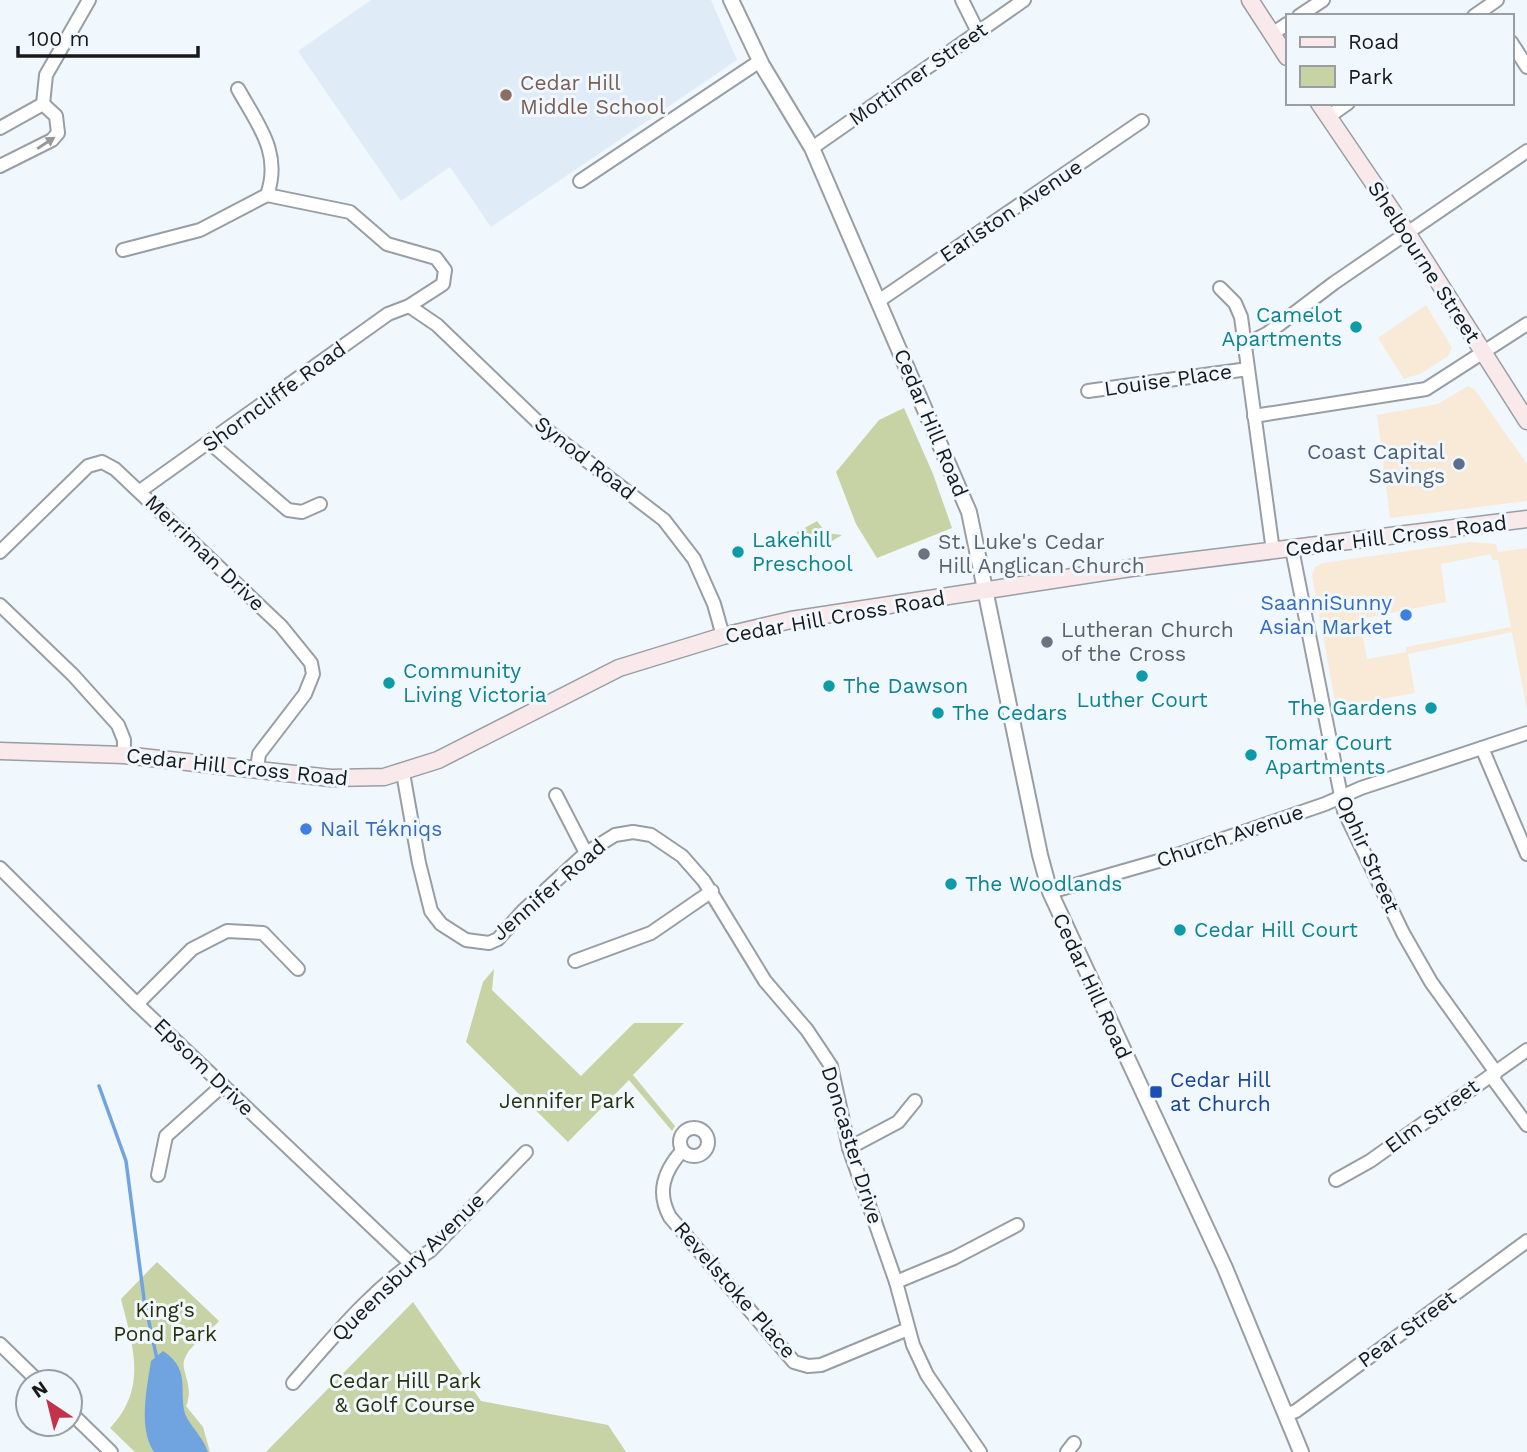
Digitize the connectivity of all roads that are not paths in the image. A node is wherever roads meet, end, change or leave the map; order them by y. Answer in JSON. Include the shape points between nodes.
{"nodes":[{"id":1,"x":89,"y":0,"type":"edge"},
{"id":2,"x":731,"y":0,"type":"edge"},
{"id":3,"x":962,"y":0,"type":"edge"},
{"id":4,"x":1024,"y":0,"type":"edge"},
{"id":5,"x":1250,"y":0,"type":"edge"},
{"id":6,"x":1323,"y":0,"type":"edge"},
{"id":7,"x":1302,"y":14,"type":"edge"},
{"id":8,"x":1286,"y":25,"type":"edge"},
{"id":9,"x":978,"y":32,"type":"junction"},
{"id":10,"x":1272,"y":34,"type":"junction"},
{"id":11,"x":1513,"y":45,"type":"edge"},
{"id":12,"x":1286,"y":55,"type":"edge"},
{"id":13,"x":760,"y":61,"type":"junction"},
{"id":14,"x":1527,"y":67,"type":"edge"},
{"id":15,"x":237,"y":89,"type":"dead end"},
{"id":16,"x":43,"y":104,"type":"junction"},
{"id":17,"x":1341,"y":105,"type":"edge"},
{"id":18,"x":1324,"y":110,"type":"edge"},
{"id":19,"x":1142,"y":121,"type":"dead end"},
{"id":20,"x":0,"y":128,"type":"edge"},
{"id":21,"x":812,"y":148,"type":"junction"},
{"id":22,"x":1527,"y":151,"type":"edge"},
{"id":23,"x":0,"y":166,"type":"edge"},
{"id":24,"x":580,"y":181,"type":"dead end"},
{"id":25,"x":267,"y":195,"type":"junction"},
{"id":26,"x":1408,"y":234,"type":"junction"},
{"id":27,"x":123,"y":250,"type":"dead end"},
{"id":28,"x":1220,"y":288,"type":"dead end"},
{"id":29,"x":880,"y":300,"type":"junction"},
{"id":30,"x":409,"y":306,"type":"junction"},
{"id":31,"x":1527,"y":324,"type":"edge"},
{"id":32,"x":1245,"y":345,"type":"junction"},
{"id":33,"x":1483,"y":353,"type":"junction"},
{"id":34,"x":1248,"y":369,"type":"junction"},
{"id":35,"x":1088,"y":391,"type":"dead end"},
{"id":36,"x":1254,"y":416,"type":"junction"},
{"id":37,"x":1527,"y":422,"type":"edge"},
{"id":38,"x":210,"y":443,"type":"junction"},
{"id":39,"x":140,"y":491,"type":"junction"},
{"id":40,"x":320,"y":504,"type":"dead end"},
{"id":41,"x":1527,"y":519,"type":"edge"},
{"id":42,"x":1292,"y":549,"type":"junction"},
{"id":43,"x":1273,"y":551,"type":"junction"},
{"id":44,"x":0,"y":552,"type":"edge"},
{"id":45,"x":988,"y":591,"type":"junction"},
{"id":46,"x":0,"y":605,"type":"edge"},
{"id":47,"x":723,"y":636,"type":"junction"},
{"id":48,"x":1527,"y":733,"type":"edge"},
{"id":49,"x":1482,"y":748,"type":"junction"},
{"id":50,"x":0,"y":751,"type":"edge"},
{"id":51,"x":124,"y":755,"type":"junction"},
{"id":52,"x":257,"y":769,"type":"junction"},
{"id":53,"x":403,"y":773,"type":"junction"},
{"id":54,"x":556,"y":795,"type":"dead end"},
{"id":55,"x":1341,"y":798,"type":"junction"},
{"id":56,"x":651,"y":835,"type":"joint"},
{"id":57,"x":586,"y":853,"type":"junction"},
{"id":58,"x":1527,"y":854,"type":"edge"},
{"id":59,"x":0,"y":868,"type":"edge"},
{"id":60,"x":712,"y":891,"type":"junction"},
{"id":61,"x":1050,"y":892,"type":"junction"},
{"id":62,"x":575,"y":961,"type":"dead end"},
{"id":63,"x":299,"y":969,"type":"dead end"},
{"id":64,"x":137,"y":1004,"type":"junction"},
{"id":65,"x":1527,"y":1049,"type":"edge"},
{"id":66,"x":1495,"y":1071,"type":"junction"},
{"id":67,"x":223,"y":1086,"type":"junction"},
{"id":68,"x":915,"y":1101,"type":"dead end"},
{"id":69,"x":1527,"y":1125,"type":"edge"},
{"id":70,"x":849,"y":1148,"type":"junction"},
{"id":71,"x":682,"y":1151,"type":"dead end"},
{"id":72,"x":526,"y":1152,"type":"dead end"},
{"id":73,"x":158,"y":1175,"type":"dead end"},
{"id":74,"x":1336,"y":1180,"type":"dead end"},
{"id":75,"x":1017,"y":1225,"type":"dead end"},
{"id":76,"x":1527,"y":1241,"type":"edge"},
{"id":77,"x":410,"y":1263,"type":"junction"},
{"id":78,"x":896,"y":1282,"type":"junction"},
{"id":79,"x":908,"y":1329,"type":"junction"},
{"id":80,"x":0,"y":1344,"type":"edge"},
{"id":81,"x":25,"y":1368,"type":"edge"},
{"id":82,"x":293,"y":1383,"type":"dead end"},
{"id":83,"x":1286,"y":1415,"type":"junction"},
{"id":84,"x":84,"y":1426,"type":"edge"},
{"id":85,"x":111,"y":1452,"type":"edge"},
{"id":86,"x":980,"y":1452,"type":"edge"},
{"id":87,"x":1301,"y":1452,"type":"edge"}],
"edges":[{"from":1,"to":16,"type":"street","via":[[46,75]]},
{"from":2,"to":13,"type":"street","name":"Cedar Hill Road"},
{"from":3,"to":9,"type":"street"},
{"from":4,"to":9,"type":"street","name":"Mortimer Street"},
{"from":5,"to":10,"type":"main road"},
{"from":6,"to":7,"type":"street"},
{"from":8,"to":10,"type":"street"},
{"from":9,"to":21,"type":"street","name":"Mortimer Street"},
{"from":10,"to":12,"type":"main road"},
{"from":11,"to":14,"type":"street"},
{"from":13,"to":21,"type":"street","name":"Cedar Hill Road"},
{"from":13,"to":24,"type":"street"},
{"from":15,"to":25,"type":"street","via":[[274,160]]},
{"from":16,"to":20,"type":"street"},
{"from":23,"to":16,"type":"street","one_way":true,"via":[[58,133],[57,117]]},
{"from":17,"to":18,"type":"street"},
{"from":18,"to":26,"type":"main road","name":"Shelbourne Street"},
{"from":19,"to":29,"type":"street","name":"Earlston Avenue"},
{"from":21,"to":29,"type":"street","name":"Cedar Hill Road"},
{"from":22,"to":26,"type":"street"},
{"from":25,"to":27,"type":"street","via":[[200,230]]},
{"from":25,"to":30,"type":"street","name":"Shorncliffe Road","via":[[350,212],[387,244],[436,258],[445,270],[443,284]]},
{"from":26,"to":32,"type":"street"},
{"from":26,"to":33,"type":"main road","name":"Shelbourne Street"},
{"from":28,"to":32,"type":"street","via":[[1235,303]]},
{"from":29,"to":45,"type":"street","name":"Cedar Hill Road","via":[[969,512]]},
{"from":30,"to":38,"type":"street","name":"Shorncliffe Road","via":[[387,314]]},
{"from":30,"to":47,"type":"street","name":"Synod Road","via":[[436,325],[543,427],[664,520],[694,559]]},
{"from":31,"to":33,"type":"street"},
{"from":32,"to":34,"type":"street"},
{"from":33,"to":36,"type":"street","via":[[1419,391]]},
{"from":33,"to":37,"type":"main road","name":"Shelbourne Street"},
{"from":34,"to":35,"type":"street","name":"Louise Place"},
{"from":34,"to":36,"type":"street"},
{"from":36,"to":43,"type":"street"},
{"from":38,"to":39,"type":"street","name":"Shorncliffe Road"},
{"from":38,"to":40,"type":"street","via":[[288,510],[302,512]]},
{"from":39,"to":44,"type":"street","name":"Merriman Drive","via":[[102,462],[88,466]]},
{"from":39,"to":52,"type":"street","name":"Merriman Drive","via":[[281,626],[311,663],[313,674],[305,694],[258,754]]},
{"from":41,"to":42,"type":"main road","name":"Cedar Hill Cross Road"},
{"from":42,"to":43,"type":"main road","name":"Cedar Hill Cross Road"},
{"from":42,"to":55,"type":"street","name":"Ophir Street"},
{"from":43,"to":45,"type":"main road","name":"Cedar Hill Cross Road"},
{"from":45,"to":47,"type":"main road","name":"Cedar Hill Cross Road","via":[[791,620]]},
{"from":45,"to":61,"type":"street","name":"Cedar Hill Road"},
{"from":46,"to":51,"type":"street","via":[[118,725]]},
{"from":47,"to":53,"type":"main road","name":"Cedar Hill Cross Road","via":[[618,668],[438,760]]},
{"from":48,"to":49,"type":"street","name":"Church Avenue"},
{"from":49,"to":55,"type":"street","name":"Church Avenue"},
{"from":49,"to":58,"type":"street"},
{"from":50,"to":51,"type":"main road","name":"Cedar Hill Cross Road"},
{"from":51,"to":52,"type":"main road","name":"Cedar Hill Cross Road"},
{"from":52,"to":53,"type":"main road","name":"Cedar Hill Cross Road","via":[[339,779]]},
{"from":53,"to":57,"type":"street","name":"Jennifer Road","via":[[428,903],[441,924],[466,940],[489,943],[498,939]]},
{"from":54,"to":57,"type":"street"},
{"from":55,"to":61,"type":"street","name":"Church Avenue","via":[[1162,860]]},
{"from":55,"to":66,"type":"street","name":"Ophir Street","via":[[1403,933],[1431,982]]},
{"from":56,"to":57,"type":"street","name":"Jennifer Road","via":[[615,835]]},
{"from":56,"to":60,"type":"street","name":"Doncaster Drive","via":[[682,856]]},
{"from":59,"to":64,"type":"street","name":"Epsom Drive"},
{"from":60,"to":62,"type":"street","via":[[651,933]]},
{"from":60,"to":70,"type":"street","name":"Doncaster Drive","via":[[765,981],[831,1066]]},
{"from":61,"to":83,"type":"street","name":"Cedar Hill Road","via":[[1225,1268]]},
{"from":63,"to":64,"type":"street","via":[[263,933],[228,931],[192,949]]},
{"from":64,"to":67,"type":"street","name":"Epsom Drive"},
{"from":65,"to":66,"type":"street","name":"Elm Street"},
{"from":66,"to":69,"type":"street","name":"Ophir Street","via":[[1494,1080]]},
{"from":66,"to":74,"type":"street","name":"Elm Street","via":[[1370,1161]]},
{"from":67,"to":73,"type":"street","via":[[166,1136]]},
{"from":67,"to":77,"type":"street","name":"Epsom Drive"},
{"from":68,"to":70,"type":"street","via":[[898,1122]]},
{"from":70,"to":78,"type":"street","name":"Doncaster Drive"},
{"from":71,"to":79,"type":"street","name":"Revelstoke Place","via":[[664,1178],[663,1205],[794,1362],[821,1365]]},
{"from":72,"to":77,"type":"street","name":"Queensbury Avenue","via":[[430,1251]]},
{"from":75,"to":78,"type":"street"},
{"from":76,"to":83,"type":"street","name":"Pear Street"},
{"from":77,"to":82,"type":"street","name":"Queensbury Avenue"},
{"from":78,"to":79,"type":"street","name":"Doncaster Drive"},
{"from":79,"to":86,"type":"street","name":"Doncaster Drive","via":[[927,1375]]},
{"from":80,"to":81,"type":"street"},
{"from":83,"to":87,"type":"street","name":"Cedar Hill Road"},
{"from":84,"to":85,"type":"street"}]}
